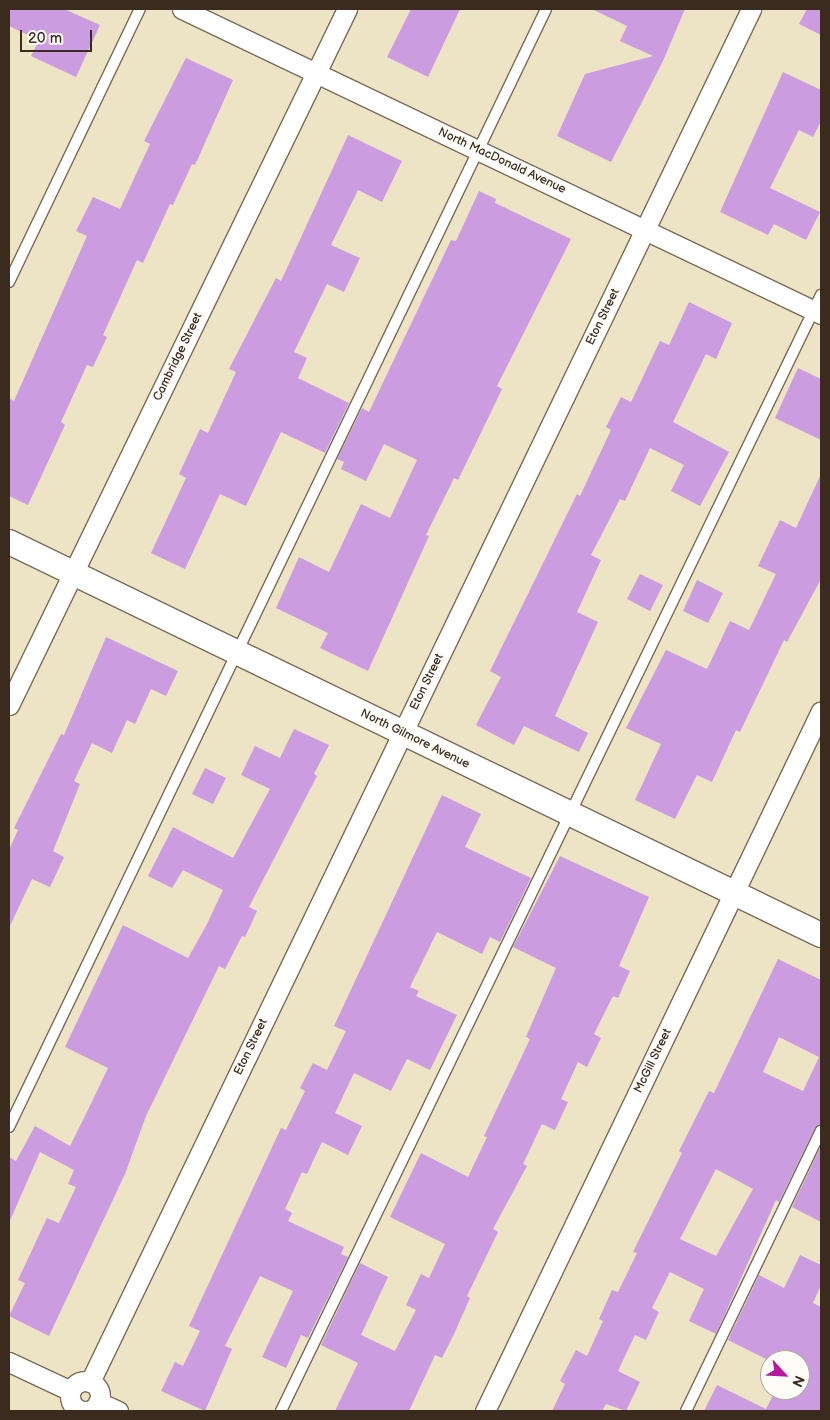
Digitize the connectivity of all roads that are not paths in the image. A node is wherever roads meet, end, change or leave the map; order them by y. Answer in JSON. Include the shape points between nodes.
{"nodes":[{"id":1,"x":140,"y":9,"type":"edge"},
{"id":2,"x":182,"y":9,"type":"edge"},
{"id":3,"x":347,"y":9,"type":"edge"},
{"id":4,"x":546,"y":9,"type":"edge"},
{"id":5,"x":751,"y":9,"type":"edge"},
{"id":6,"x":316,"y":74,"type":"junction"},
{"id":7,"x":479,"y":151,"type":"junction"},
{"id":8,"x":646,"y":228,"type":"junction"},
{"id":9,"x":9,"y":282,"type":"edge"},
{"id":10,"x":819,"y":306,"type":"edge"},
{"id":11,"x":9,"y":542,"type":"edge"},
{"id":12,"x":72,"y":573,"type":"junction"},
{"id":13,"x":234,"y":652,"type":"junction"},
{"id":14,"x":9,"y":705,"type":"edge"},
{"id":15,"x":821,"y":711,"type":"edge"},
{"id":16,"x":403,"y":732,"type":"junction"},
{"id":17,"x":569,"y":815,"type":"junction"},
{"id":18,"x":733,"y":894,"type":"junction"},
{"id":19,"x":821,"y":935,"type":"edge"},
{"id":20,"x":9,"y":1126,"type":"edge"},
{"id":21,"x":821,"y":1131,"type":"edge"},
{"id":22,"x":9,"y":1362,"type":"edge"},
{"id":23,"x":90,"y":1382,"type":"junction"},
{"id":24,"x":71,"y":1391,"type":"junction"},
{"id":25,"x":98,"y":1402,"type":"junction"},
{"id":26,"x":80,"y":1410,"type":"edge"},
{"id":27,"x":118,"y":1411,"type":"edge"},
{"id":28,"x":281,"y":1411,"type":"edge"},
{"id":29,"x":486,"y":1411,"type":"edge"},
{"id":30,"x":686,"y":1411,"type":"edge"}],
"edges":[{"from":1,"to":9,"type":"lane"},
{"from":2,"to":6,"type":"street","name":"North MacDonald Avenue"},
{"from":3,"to":6,"type":"street","name":"Cambridge Street"},
{"from":4,"to":7,"type":"lane"},
{"from":5,"to":8,"type":"street","name":"Eton Street"},
{"from":6,"to":7,"type":"street","name":"North MacDonald Avenue"},
{"from":6,"to":12,"type":"street","name":"Cambridge Street"},
{"from":7,"to":8,"type":"street","name":"North MacDonald Avenue"},
{"from":7,"to":13,"type":"lane"},
{"from":8,"to":10,"type":"street","name":"North MacDonald Avenue"},
{"from":8,"to":16,"type":"street","name":"Eton Street"},
{"from":10,"to":17,"type":"lane"},
{"from":11,"to":12,"type":"street","name":"North Gilmore Avenue"},
{"from":12,"to":13,"type":"street","name":"North Gilmore Avenue"},
{"from":12,"to":14,"type":"street","name":"Cambridge Street"},
{"from":13,"to":16,"type":"street","name":"North Gilmore Avenue"},
{"from":13,"to":20,"type":"lane"},
{"from":15,"to":18,"type":"street","name":"McGill Street"},
{"from":16,"to":17,"type":"street","name":"North Gilmore Avenue"},
{"from":16,"to":23,"type":"street","name":"Eton Street"},
{"from":17,"to":18,"type":"street","name":"North Gilmore Avenue"},
{"from":17,"to":28,"type":"lane"},
{"from":18,"to":19,"type":"street","name":"North Gilmore Avenue"},
{"from":18,"to":29,"type":"street","name":"McGill Street"},
{"from":21,"to":30,"type":"lane"},
{"from":22,"to":24,"type":"street"},
{"from":23,"to":24,"type":"street","via":[[80,1382]]},
{"from":23,"to":25,"type":"street","via":[[99,1392]]},
{"from":24,"to":26,"type":"street","via":[[73,1404]]},
{"from":25,"to":26,"type":"street","via":[[90,1410]]},
{"from":25,"to":27,"type":"street"}]}
